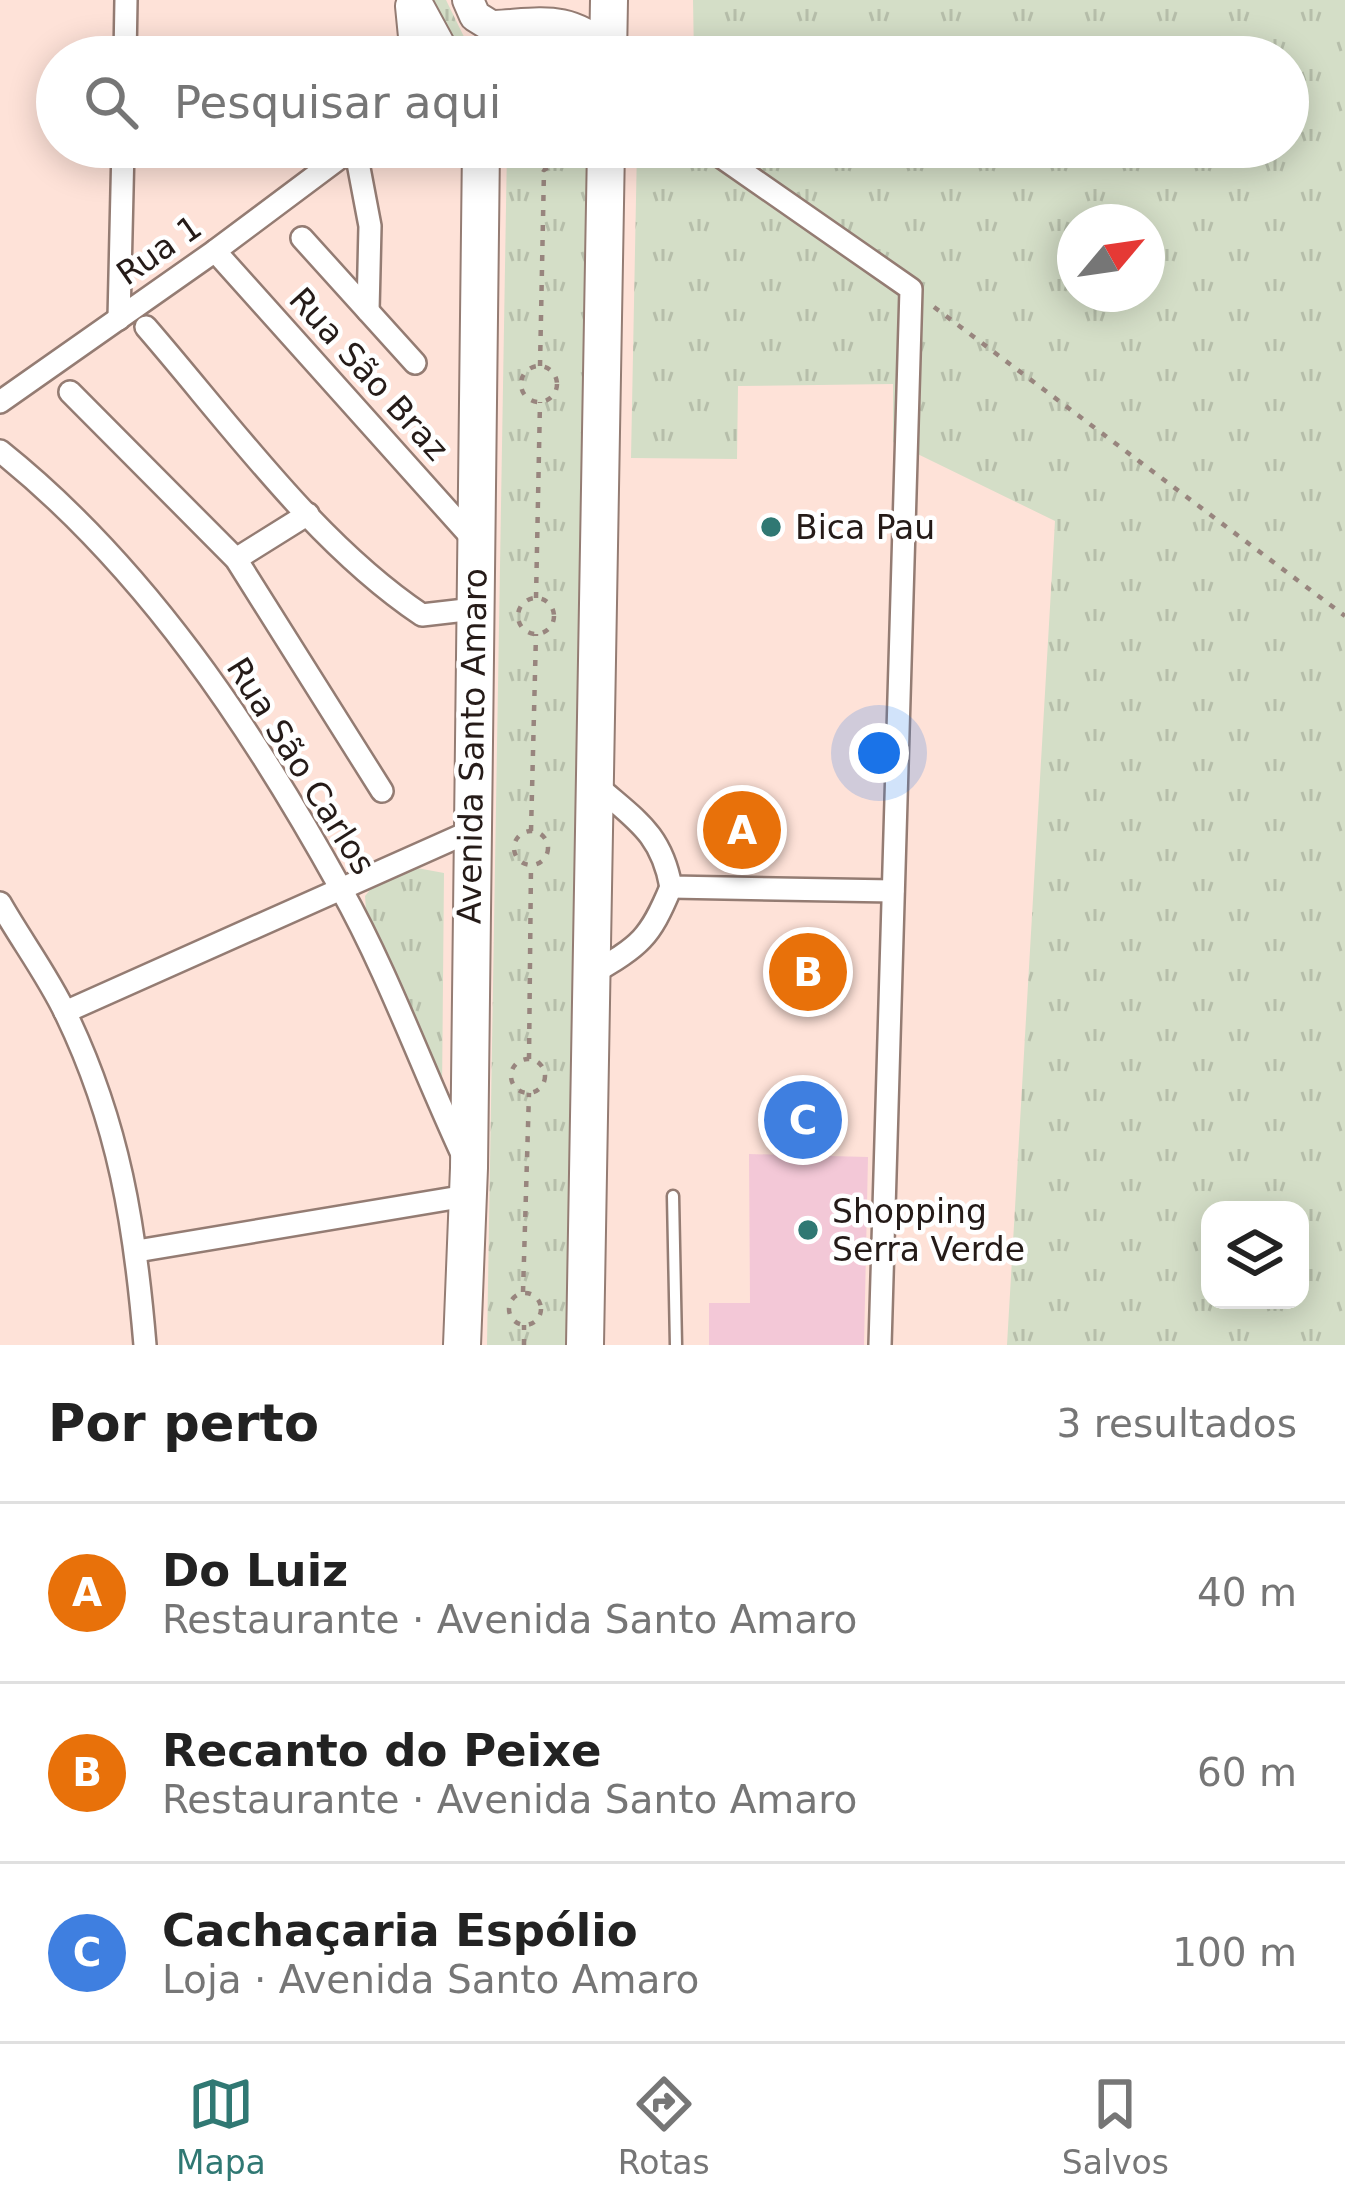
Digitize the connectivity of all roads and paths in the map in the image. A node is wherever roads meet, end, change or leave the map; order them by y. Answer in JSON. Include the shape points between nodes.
{"nodes":[{"id":1,"x":126,"y":0,"type":"edge"},
{"id":2,"x":413,"y":0,"type":"edge"},
{"id":3,"x":468,"y":0,"type":"edge"},
{"id":4,"x":609,"y":0,"type":"edge"},
{"id":5,"x":497,"y":29,"type":"edge"},
{"id":6,"x":125,"y":36,"type":"edge"},
{"id":7,"x":415,"y":36,"type":"edge"},
{"id":8,"x":434,"y":36,"type":"edge"},
{"id":9,"x":582,"y":36,"type":"edge"},
{"id":10,"x":608,"y":36,"type":"edge"},
{"id":11,"x":123,"y":168,"type":"edge"},
{"id":12,"x":326,"y":168,"type":"edge"},
{"id":13,"x":358,"y":168,"type":"edge"},
{"id":14,"x":481,"y":168,"type":"edge"},
{"id":15,"x":540,"y":168,"type":"edge"},
{"id":16,"x":548,"y":168,"type":"edge"},
{"id":17,"x":606,"y":168,"type":"edge"},
{"id":18,"x":737,"y":168,"type":"edge"},
{"id":19,"x":544,"y":170,"type":"junction"},
{"id":20,"x":302,"y":238,"type":"dead end"},
{"id":21,"x":215,"y":251,"type":"junction"},
{"id":22,"x":911,"y":289,"type":"junction"},
{"id":23,"x":368,"y":311,"type":"junction"},
{"id":24,"x":119,"y":319,"type":"junction"},
{"id":25,"x":146,"y":327,"type":"dead end"},
{"id":26,"x":415,"y":363,"type":"dead end"},
{"id":27,"x":540,"y":366,"type":"junction"},
{"id":28,"x":70,"y":392,"type":"dead end"},
{"id":29,"x":0,"y":402,"type":"edge"},
{"id":30,"x":540,"y":403,"type":"junction"},
{"id":31,"x":0,"y":452,"type":"edge"},
{"id":32,"x":308,"y":514,"type":"junction"},
{"id":33,"x":474,"y":540,"type":"junction"},
{"id":34,"x":236,"y":560,"type":"junction"},
{"id":35,"x":536,"y":598,"type":"junction"},
{"id":36,"x":475,"y":609,"type":"junction"},
{"id":37,"x":1345,"y":616,"type":"edge"},
{"id":38,"x":536,"y":634,"type":"junction"},
{"id":39,"x":595,"y":784,"type":"junction"},
{"id":40,"x":382,"y":791,"type":"dead end"},
{"id":41,"x":531,"y":830,"type":"junction"},
{"id":42,"x":471,"y":831,"type":"junction"},
{"id":43,"x":531,"y":865,"type":"junction"},
{"id":44,"x":671,"y":887,"type":"junction"},
{"id":45,"x":342,"y":890,"type":"junction"},
{"id":46,"x":893,"y":891,"type":"junction"},
{"id":47,"x":0,"y":903,"type":"edge"},
{"id":48,"x":592,"y":974,"type":"junction"},
{"id":49,"x":65,"y":1012,"type":"junction"},
{"id":50,"x":529,"y":1059,"type":"junction"},
{"id":51,"x":529,"y":1094,"type":"junction"},
{"id":52,"x":467,"y":1182,"type":"junction"},
{"id":53,"x":673,"y":1196,"type":"dead end"},
{"id":54,"x":137,"y":1251,"type":"junction"},
{"id":55,"x":524,"y":1292,"type":"junction"},
{"id":56,"x":500,"y":1297,"type":"dead end"},
{"id":57,"x":513,"y":1298,"type":"junction"},
{"id":58,"x":524,"y":1325,"type":"junction"},
{"id":59,"x":145,"y":1345,"type":"edge"},
{"id":60,"x":462,"y":1345,"type":"edge"},
{"id":61,"x":524,"y":1345,"type":"edge"},
{"id":62,"x":585,"y":1345,"type":"edge"},
{"id":63,"x":676,"y":1345,"type":"edge"},
{"id":64,"x":880,"y":1345,"type":"edge"}],
"edges":[{"from":1,"to":6,"type":"street"},
{"from":2,"to":7,"type":"street"},
{"from":2,"to":8,"type":"street"},
{"from":3,"to":5,"type":"street","via":[[475,16]]},
{"from":4,"to":10,"type":"main road"},
{"from":5,"to":9,"type":"main road","via":[[549,24]]},
{"from":11,"to":24,"type":"street"},
{"from":12,"to":21,"type":"street","name":"Rua 1"},
{"from":13,"to":23,"type":"street","via":[[370,226]]},
{"from":14,"to":33,"type":"main road","name":"Avenida Santo Amaro"},
{"from":15,"to":19,"type":"path"},
{"from":16,"to":19,"type":"path"},
{"from":17,"to":39,"type":"main road"},
{"from":18,"to":22,"type":"street"},
{"from":19,"to":27,"type":"path"},
{"from":20,"to":23,"type":"street"},
{"from":21,"to":24,"type":"street","name":"Rua 1"},
{"from":21,"to":33,"type":"street","name":"Rua São Braz"},
{"from":22,"to":37,"type":"path"},
{"from":22,"to":46,"type":"street"},
{"from":23,"to":26,"type":"street"},
{"from":24,"to":29,"type":"street","name":"Rua 1"},
{"from":25,"to":32,"type":"street"},
{"from":27,"to":30,"type":"path","via":[[558,386]]},
{"from":27,"to":30,"type":"path","via":[[524,374],[521,387]]},
{"from":28,"to":34,"type":"street"},
{"from":30,"to":35,"type":"path"},
{"from":31,"to":45,"type":"street","name":"Rua São Carlos","via":[[112,557],[173,629]]},
{"from":32,"to":34,"type":"street"},
{"from":32,"to":36,"type":"street","via":[[422,615]]},
{"from":33,"to":36,"type":"main road","name":"Avenida Santo Amaro"},
{"from":34,"to":40,"type":"street"},
{"from":35,"to":38,"type":"path","via":[[518,614]]},
{"from":35,"to":38,"type":"path","via":[[554,613],[548,630]]},
{"from":36,"to":42,"type":"main road","name":"Avenida Santo Amaro"},
{"from":38,"to":41,"type":"path"},
{"from":39,"to":44,"type":"street","via":[[650,833]]},
{"from":39,"to":48,"type":"main road"},
{"from":41,"to":43,"type":"path","via":[[514,846]]},
{"from":41,"to":43,"type":"path","via":[[549,845]]},
{"from":42,"to":45,"type":"street"},
{"from":42,"to":52,"type":"main road","name":"Avenida Santo Amaro"},
{"from":43,"to":50,"type":"path"},
{"from":44,"to":46,"type":"street"},
{"from":44,"to":48,"type":"street","via":[[636,948]]},
{"from":45,"to":49,"type":"street"},
{"from":45,"to":52,"type":"street","name":"Rua São Carlos"},
{"from":46,"to":64,"type":"street"},
{"from":47,"to":49,"type":"street"},
{"from":48,"to":62,"type":"main road"},
{"from":49,"to":54,"type":"street","via":[[113,1130]]},
{"from":50,"to":51,"type":"path","via":[[544,1075]]},
{"from":50,"to":51,"type":"path","via":[[511,1076]]},
{"from":51,"to":55,"type":"path"},
{"from":52,"to":54,"type":"street"},
{"from":52,"to":60,"type":"main road","name":"Avenida Santo Amaro"},
{"from":53,"to":63,"type":"lane"},
{"from":54,"to":59,"type":"street"},
{"from":55,"to":57,"type":"path"},
{"from":55,"to":58,"type":"path","via":[[541,1308]]},
{"from":56,"to":57,"type":"path"},
{"from":57,"to":58,"type":"path","via":[[511,1318]]},
{"from":58,"to":61,"type":"path"}]}
